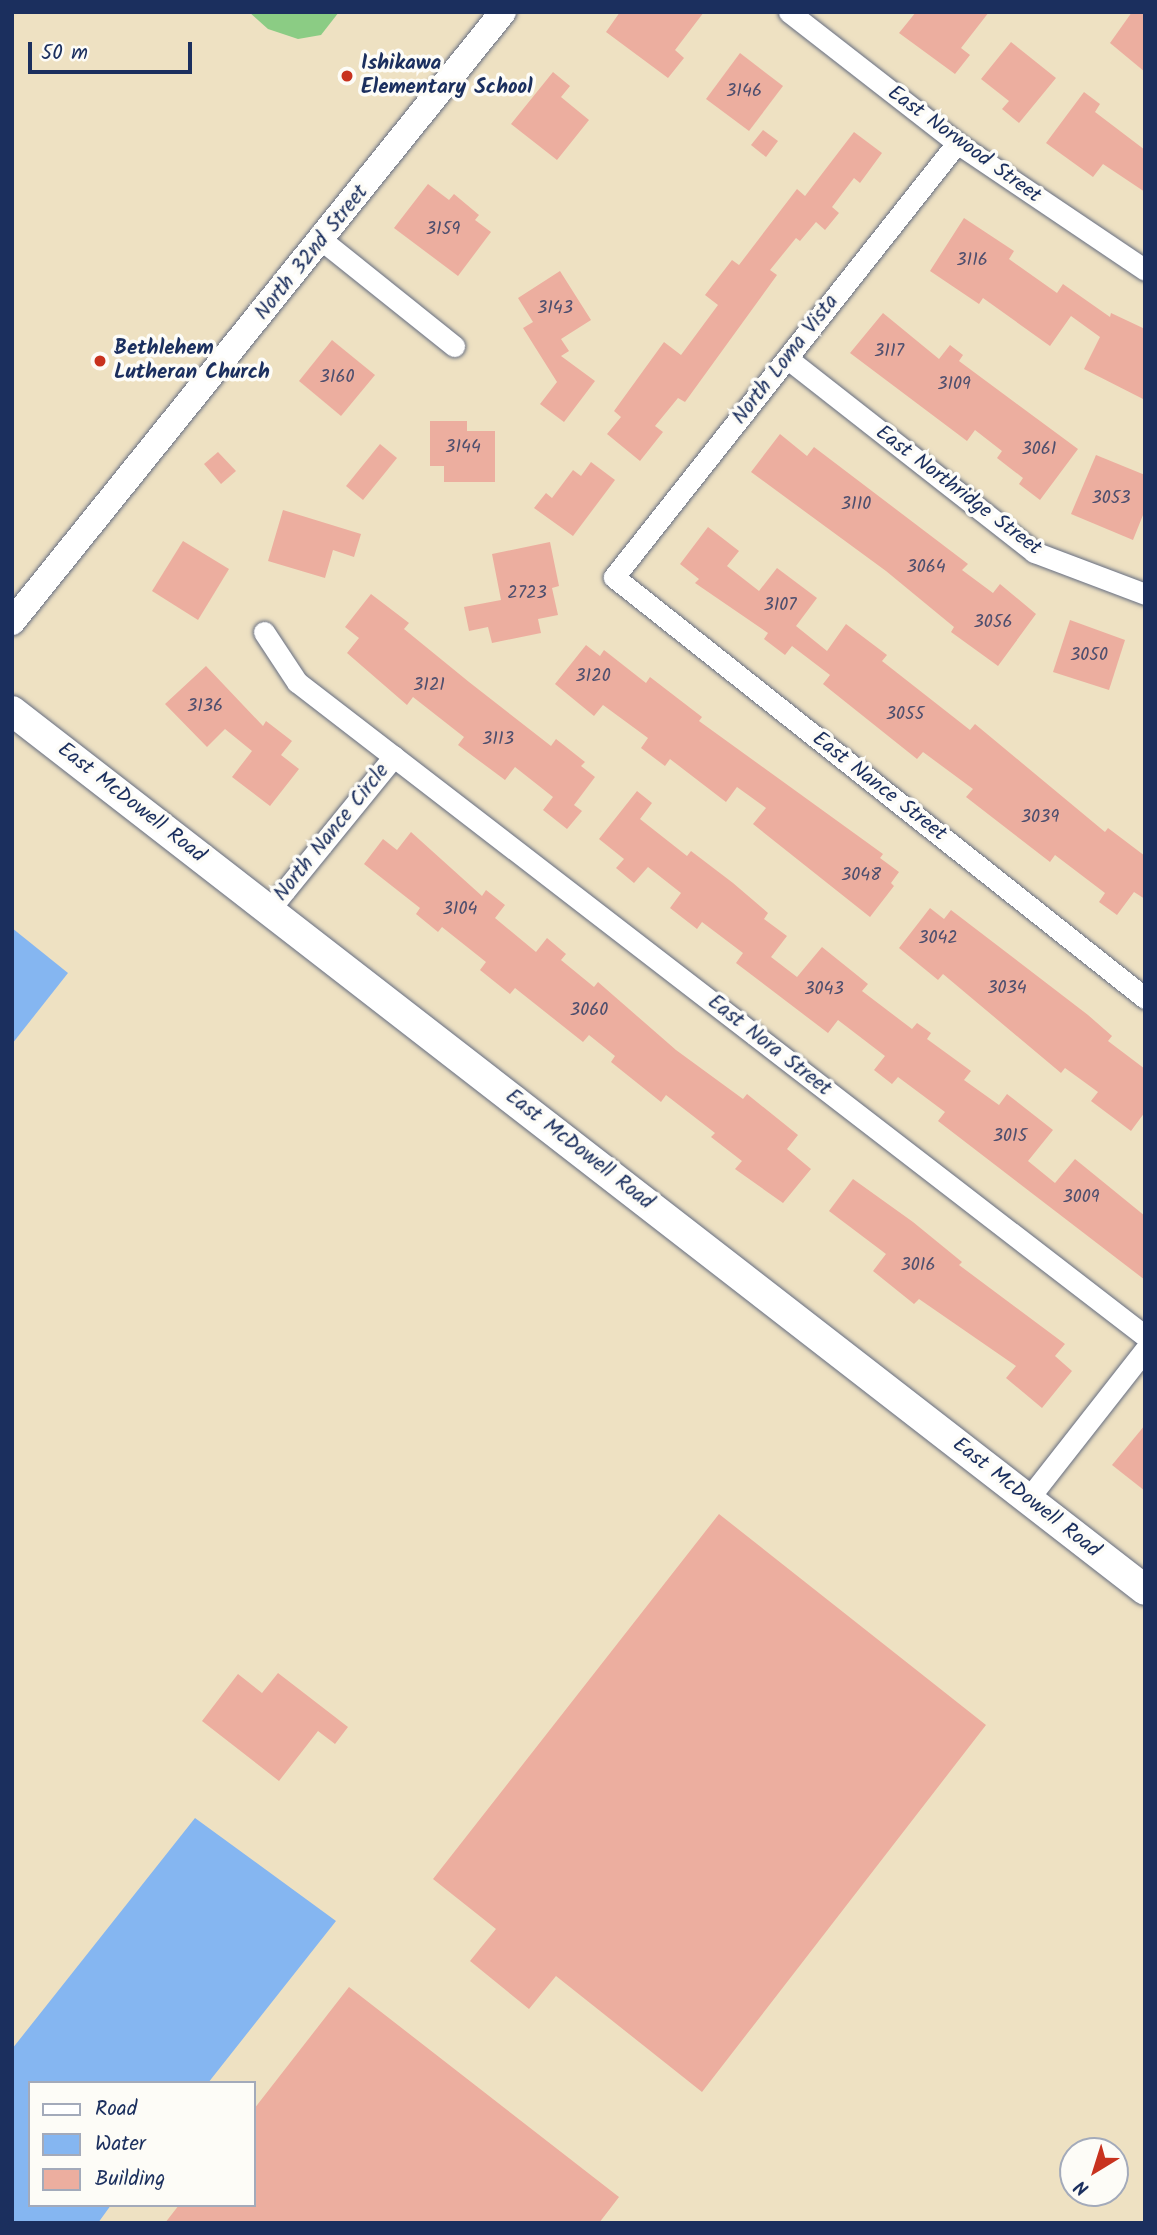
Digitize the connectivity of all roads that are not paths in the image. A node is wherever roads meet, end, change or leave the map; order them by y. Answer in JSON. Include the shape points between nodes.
{"nodes":[{"id":1,"x":503,"y":12,"type":"edge"},
{"id":2,"x":789,"y":12,"type":"edge"},
{"id":3,"x":957,"y":143,"type":"junction"},
{"id":4,"x":323,"y":241,"type":"junction"},
{"id":5,"x":1145,"y":270,"type":"edge"},
{"id":6,"x":454,"y":346,"type":"dead end"},
{"id":7,"x":788,"y":359,"type":"junction"},
{"id":8,"x":614,"y":576,"type":"joint"},
{"id":9,"x":1145,"y":594,"type":"edge"},
{"id":10,"x":12,"y":622,"type":"edge"},
{"id":11,"x":264,"y":632,"type":"dead end"},
{"id":12,"x":12,"y":711,"type":"edge"},
{"id":13,"x":394,"y":756,"type":"junction"},
{"id":14,"x":269,"y":910,"type":"junction"},
{"id":15,"x":1145,"y":998,"type":"edge"},
{"id":16,"x":1145,"y":1336,"type":"edge"},
{"id":17,"x":1145,"y":1350,"type":"edge"},
{"id":18,"x":1028,"y":1499,"type":"junction"},
{"id":19,"x":1145,"y":1590,"type":"edge"}],
"edges":[{"from":1,"to":4,"type":"street","name":"North 32nd Street"},
{"from":2,"to":3,"type":"street","name":"East Norwood Street"},
{"from":3,"to":5,"type":"street","name":"East Norwood Street"},
{"from":3,"to":7,"type":"street","name":"North Loma Vista"},
{"from":4,"to":6,"type":"street"},
{"from":4,"to":10,"type":"street","name":"North 32nd Street"},
{"from":7,"to":8,"type":"street","name":"North Loma Vista"},
{"from":7,"to":9,"type":"street","name":"East Northridge Street","via":[[1034,552]]},
{"from":8,"to":15,"type":"street","name":"East Nance Street"},
{"from":11,"to":13,"type":"street","name":"East Nora Street","via":[[297,682]]},
{"from":12,"to":14,"type":"main road","name":"East McDowell Road"},
{"from":13,"to":14,"type":"street","name":"North Nance Circle"},
{"from":13,"to":16,"type":"street","name":"East Nora Street"},
{"from":14,"to":18,"type":"main road","name":"East McDowell Road"},
{"from":17,"to":18,"type":"street"},
{"from":18,"to":19,"type":"main road","name":"East McDowell Road"}]}
